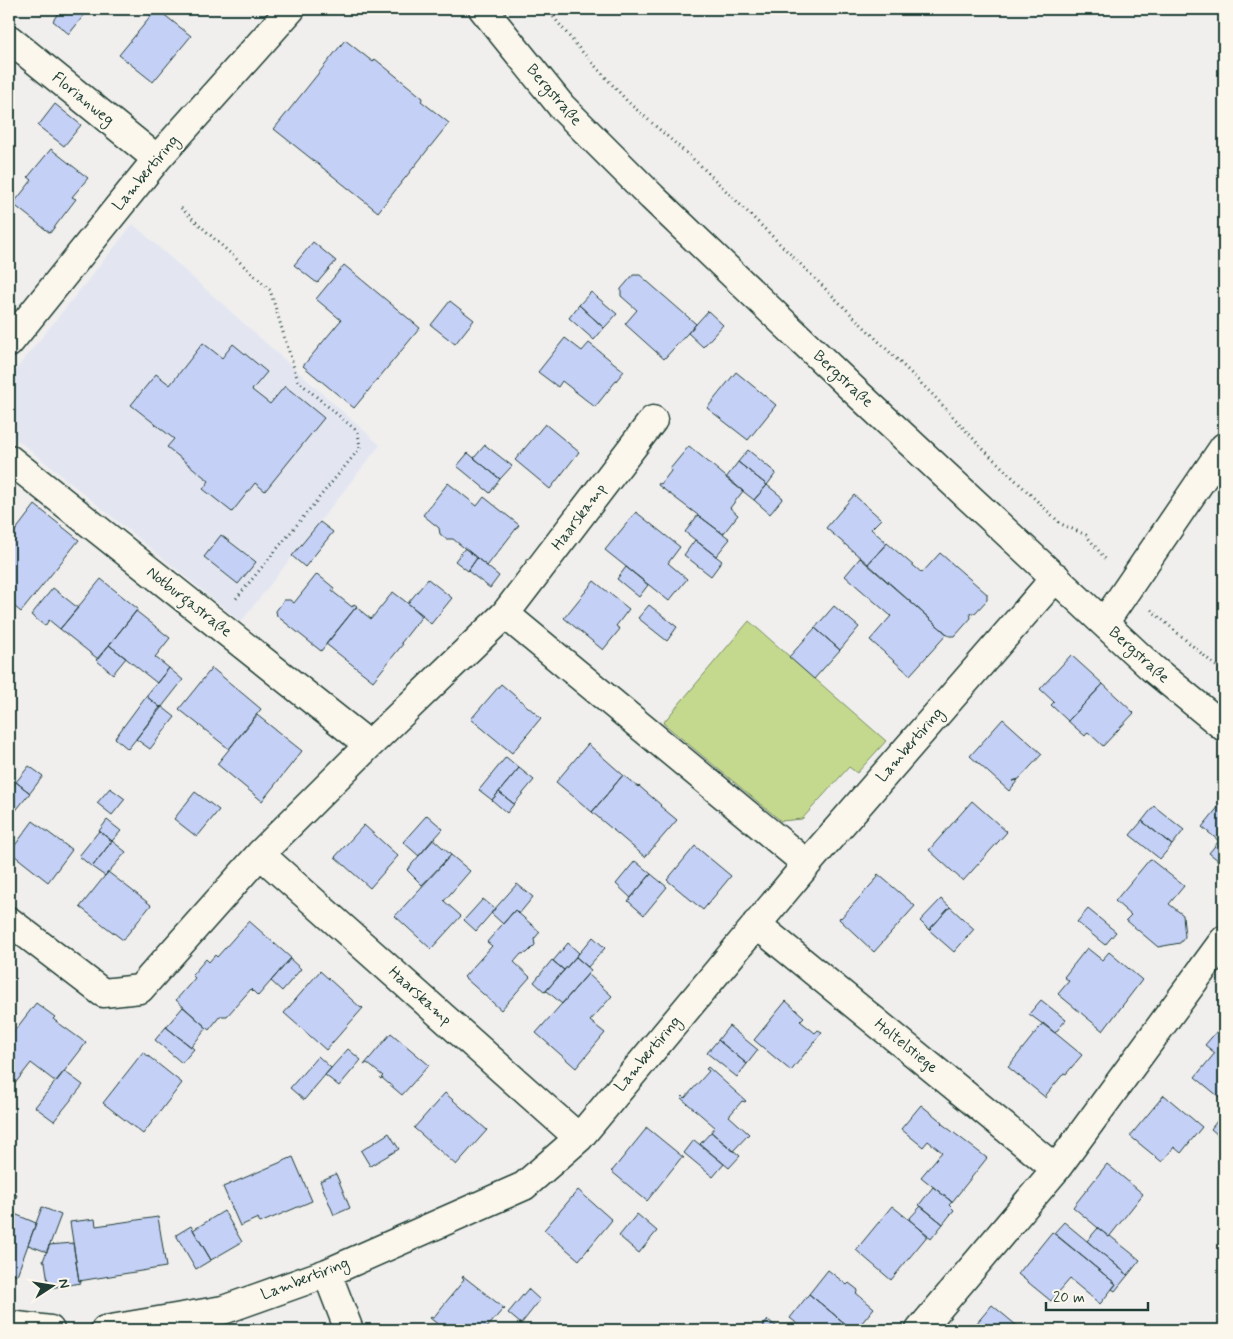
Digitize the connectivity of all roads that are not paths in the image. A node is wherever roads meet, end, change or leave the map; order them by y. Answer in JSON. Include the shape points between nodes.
{"nodes":[{"id":1,"x":291,"y":9,"type":"edge"},
{"id":2,"x":483,"y":9,"type":"edge"},
{"id":3,"x":9,"y":40,"type":"edge"},
{"id":4,"x":157,"y":159,"type":"junction"},
{"id":5,"x":9,"y":343,"type":"edge"},
{"id":6,"x":654,"y":420,"type":"dead end"},
{"id":7,"x":1224,"y":447,"type":"edge"},
{"id":8,"x":9,"y":459,"type":"edge"},
{"id":9,"x":1056,"y":577,"type":"junction"},
{"id":10,"x":504,"y":614,"type":"junction"},
{"id":11,"x":1104,"y":623,"type":"junction"},
{"id":12,"x":1224,"y":727,"type":"edge"},
{"id":13,"x":369,"y":745,"type":"junction"},
{"id":14,"x":260,"y":854,"type":"junction"},
{"id":15,"x":807,"y":864,"type":"junction"},
{"id":16,"x":9,"y":921,"type":"edge"},
{"id":17,"x":756,"y":924,"type":"junction"},
{"id":18,"x":1224,"y":940,"type":"edge"},
{"id":19,"x":579,"y":1138,"type":"junction"},
{"id":20,"x":1056,"y":1169,"type":"junction"},
{"id":21,"x":327,"y":1273,"type":"junction"},
{"id":22,"x":9,"y":1325,"type":"edge"},
{"id":23,"x":50,"y":1330,"type":"edge"},
{"id":24,"x":105,"y":1330,"type":"edge"},
{"id":25,"x":349,"y":1330,"type":"edge"},
{"id":26,"x":920,"y":1330,"type":"edge"}],
"edges":[{"from":1,"to":4,"type":"street","name":"Lambertiring"},
{"from":2,"to":9,"type":"street","name":"Bergstraße","via":[[562,107],[652,197]]},
{"from":3,"to":4,"type":"street","name":"Florianweg"},
{"from":4,"to":5,"type":"street","name":"Lambertiring"},
{"from":6,"to":10,"type":"street","name":"Haarskamp"},
{"from":7,"to":11,"type":"street"},
{"from":8,"to":13,"type":"street","name":"Notburgastraße"},
{"from":9,"to":11,"type":"street","name":"Bergstraße"},
{"from":9,"to":15,"type":"street","name":"Lambertiring"},
{"from":10,"to":13,"type":"street","name":"Haarskamp"},
{"from":10,"to":15,"type":"street"},
{"from":11,"to":12,"type":"street","name":"Bergstraße","via":[[1152,668]]},
{"from":13,"to":14,"type":"street","name":"Haarskamp"},
{"from":14,"to":16,"type":"street","name":"Haarskamp","via":[[140,989],[103,993]]},
{"from":14,"to":19,"type":"street","name":"Haarskamp"},
{"from":15,"to":17,"type":"street","name":"Lambertiring"},
{"from":17,"to":19,"type":"street","name":"Lambertiring"},
{"from":17,"to":20,"type":"street","name":"Holtelstiege"},
{"from":18,"to":20,"type":"street"},
{"from":19,"to":21,"type":"street","name":"Lambertiring","via":[[524,1186]]},
{"from":20,"to":26,"type":"street"},
{"from":21,"to":24,"type":"street","name":"Lambertiring","via":[[223,1310]]},
{"from":21,"to":25,"type":"street"},
{"from":22,"to":23,"type":"street"}]}
